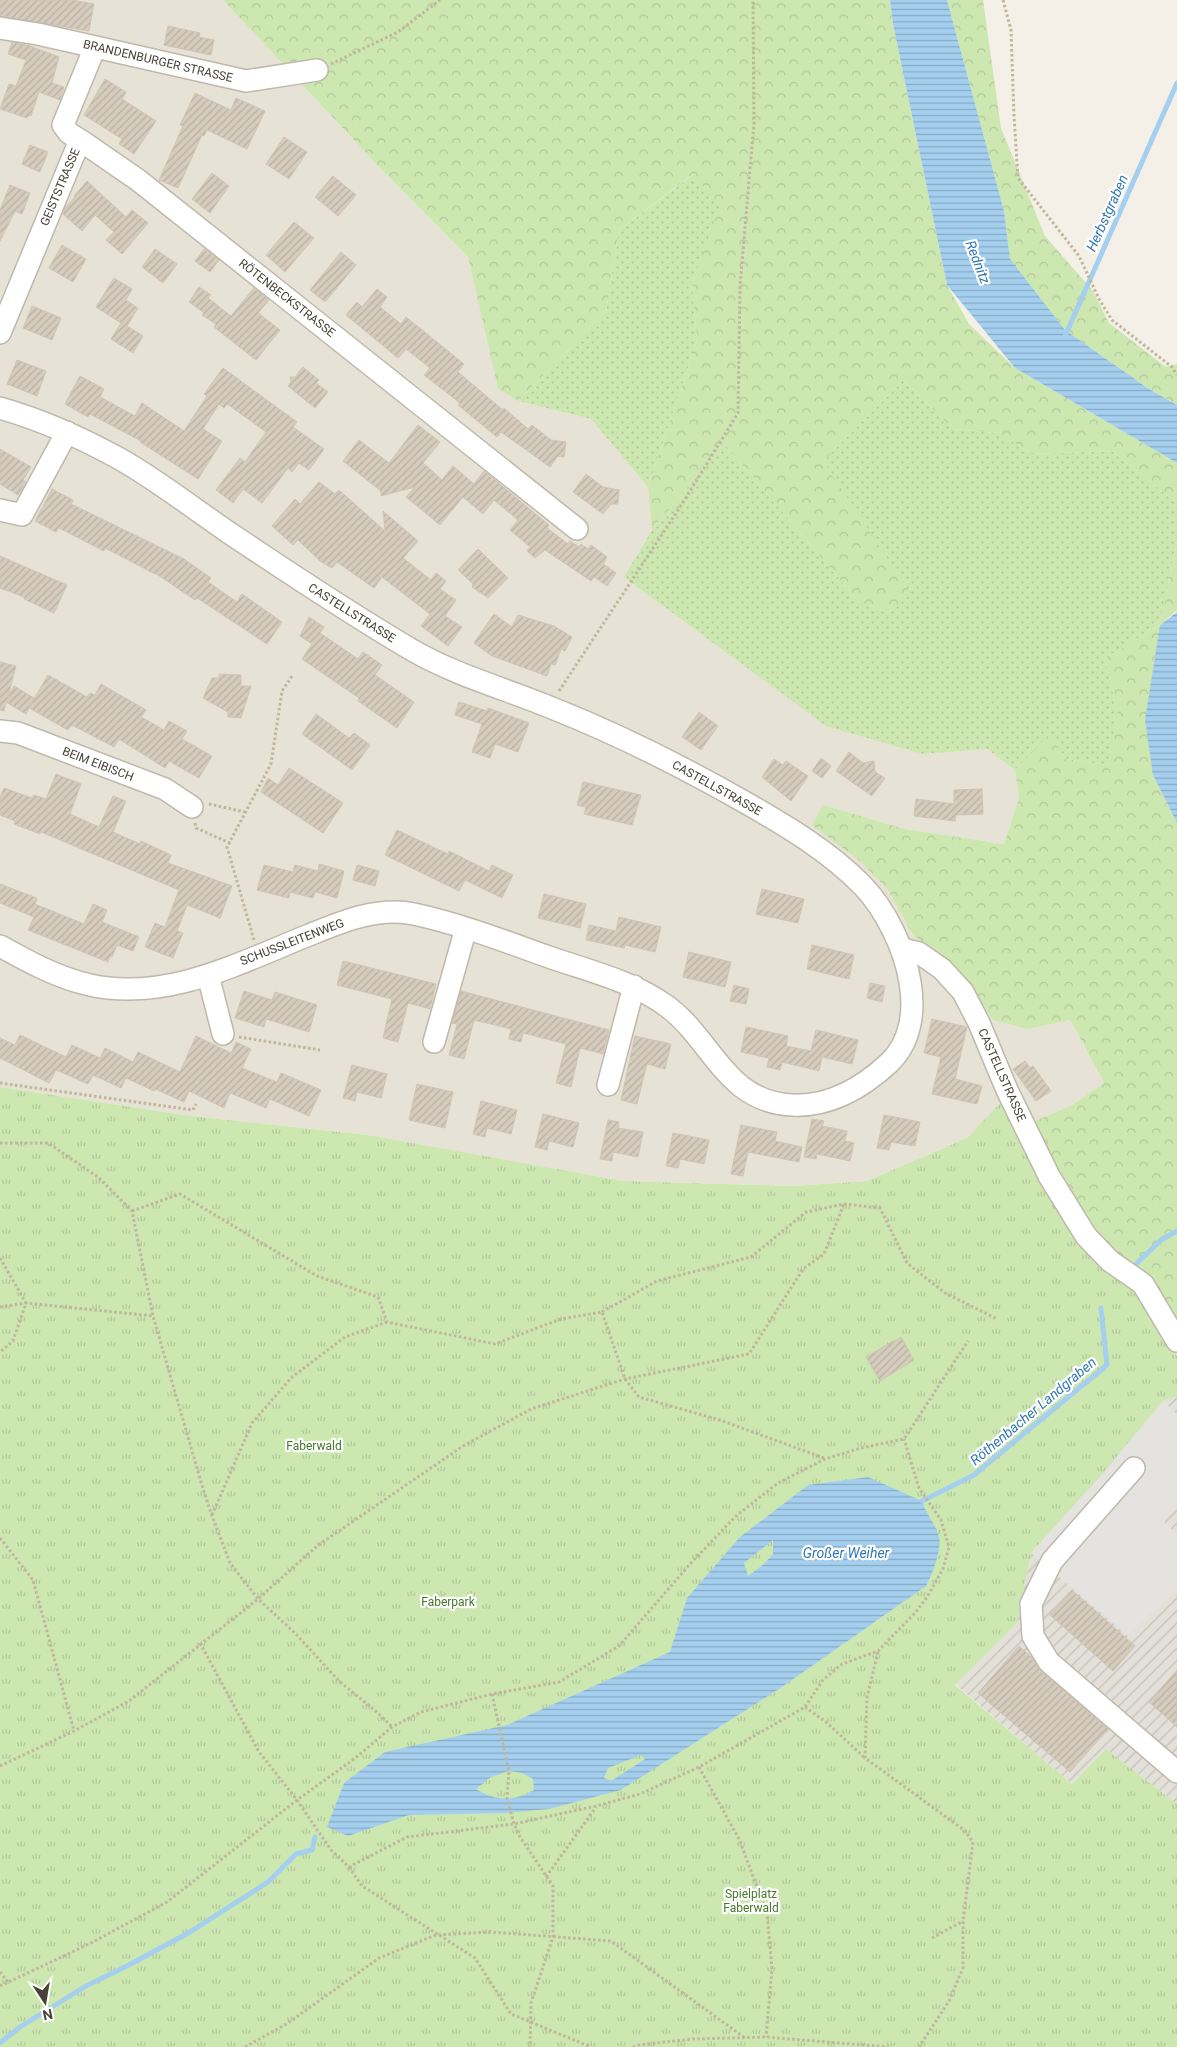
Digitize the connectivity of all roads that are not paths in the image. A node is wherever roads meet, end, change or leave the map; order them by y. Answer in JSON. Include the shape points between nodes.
{"nodes":[{"id":1,"x":0,"y":28,"type":"edge"},
{"id":2,"x":95,"y":46,"type":"junction"},
{"id":3,"x":317,"y":70,"type":"road end"},
{"id":4,"x":80,"y":140,"type":"junction"},
{"id":5,"x":0,"y":333,"type":"edge"},
{"id":6,"x":0,"y":408,"type":"edge"},
{"id":7,"x":67,"y":432,"type":"junction"},
{"id":8,"x":0,"y":510,"type":"edge"},
{"id":9,"x":577,"y":529,"type":"dead end"},
{"id":10,"x":0,"y":731,"type":"edge"},
{"id":11,"x":192,"y":807,"type":"road end"},
{"id":12,"x":466,"y":928,"type":"junction"},
{"id":13,"x":0,"y":946,"type":"edge"},
{"id":14,"x":902,"y":949,"type":"junction"},
{"id":15,"x":208,"y":975,"type":"junction"},
{"id":16,"x":634,"y":986,"type":"junction"},
{"id":17,"x":223,"y":1034,"type":"road end"},
{"id":18,"x":434,"y":1042,"type":"dead end"},
{"id":19,"x":608,"y":1085,"type":"dead end"},
{"id":20,"x":1177,"y":1341,"type":"edge"},
{"id":21,"x":1134,"y":1468,"type":"dead end"},
{"id":22,"x":1177,"y":1772,"type":"edge"}],
"edges":[{"from":1,"to":2,"type":"street","name":"BRANDENBURGER STRASSE"},
{"from":2,"to":3,"type":"street","name":"BRANDENBURGER STRASSE","via":[[246,81]]},
{"from":2,"to":4,"type":"street","name":"GEISTSTRASSE","via":[[63,125]]},
{"from":4,"to":5,"type":"street","name":"GEISTSTRASSE"},
{"from":4,"to":9,"type":"street","name":"RÖTENBECKSTRASSE","via":[[138,180]]},
{"from":6,"to":7,"type":"street","name":"CASTELLSTRASSE"},
{"from":7,"to":8,"type":"street","via":[[22,515]]},
{"from":7,"to":14,"type":"street","name":"CASTELLSTRASSE","via":[[124,461],[343,609],[423,657],[611,732],[705,780],[794,832],[866,888]]},
{"from":10,"to":11,"type":"street","name":"BEIM EIBISCH","via":[[18,733],[165,789]]},
{"from":12,"to":15,"type":"street","name":"SCHUSSLEITENWEG","via":[[406,912],[378,913],[341,922]]},
{"from":12,"to":16,"type":"street","name":"SCHUSSLEITENWEG"},
{"from":12,"to":18,"type":"street"},
{"from":13,"to":15,"type":"street","name":"SCHUSSLEITENWEG","via":[[40,968],[90,986],[147,989],[173,986]]},
{"from":14,"to":16,"type":"street","name":"SCHUSSLEITENWEG","via":[[908,970],[912,1011],[909,1030],[899,1053],[884,1068],[844,1096],[815,1105],[782,1104],[748,1092],[717,1064],[670,1009]]},
{"from":14,"to":20,"type":"street","name":"CASTELLSTRASSE","via":[[919,953],[935,963],[964,992],[1045,1167],[1081,1228],[1110,1262],[1143,1284]]},
{"from":15,"to":17,"type":"street"},
{"from":16,"to":19,"type":"street"},
{"from":21,"to":22,"type":"street","via":[[1052,1560],[1031,1604],[1033,1636],[1049,1662]]}]}
